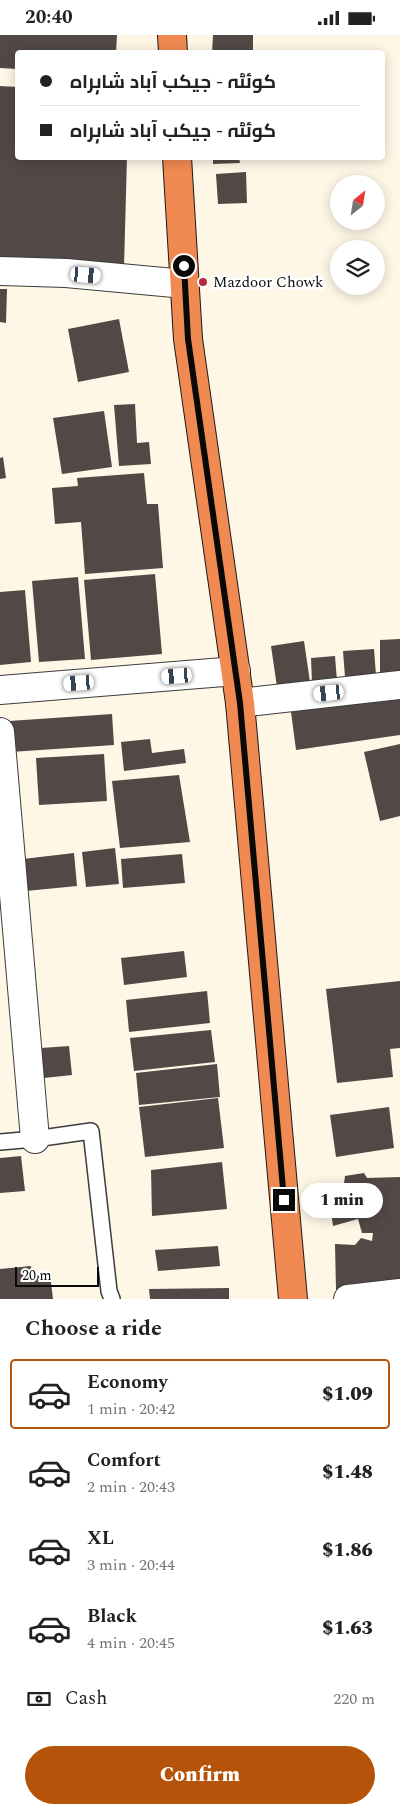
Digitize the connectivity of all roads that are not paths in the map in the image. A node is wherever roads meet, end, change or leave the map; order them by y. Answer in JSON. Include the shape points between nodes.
{"nodes":[{"id":1,"x":172,"y":35,"type":"edge"},
{"id":2,"x":172,"y":50,"type":"edge"},
{"id":3,"x":178,"y":160,"type":"edge"},
{"id":4,"x":0,"y":271,"type":"edge"},
{"id":5,"x":185,"y":285,"type":"junction"},
{"id":6,"x":236,"y":671,"type":"junction"},
{"id":7,"x":400,"y":685,"type":"edge"},
{"id":8,"x":0,"y":690,"type":"edge"},
{"id":9,"x":240,"y":703,"type":"junction"},
{"id":10,"x":0,"y":732,"type":"edge"},
{"id":11,"x":35,"y":1139,"type":"junction"},
{"id":12,"x":0,"y":1141,"type":"edge"},
{"id":13,"x":400,"y":1293,"type":"edge"},
{"id":14,"x":112,"y":1299,"type":"edge"},
{"id":15,"x":293,"y":1299,"type":"edge"},
{"id":16,"x":348,"y":1299,"type":"edge"}],
"edges":[{"from":1,"to":2,"type":"highway"},
{"from":3,"to":5,"type":"highway"},
{"from":4,"to":5,"type":"street","via":[[66,273]]},
{"from":5,"to":6,"type":"highway","via":[[188,339]]},
{"from":6,"to":8,"type":"street"},
{"from":6,"to":9,"type":"highway"},
{"from":7,"to":9,"type":"street"},
{"from":9,"to":15,"type":"highway"},
{"from":10,"to":11,"type":"street"},
{"from":11,"to":12,"type":"lane"},
{"from":11,"to":14,"type":"lane","via":[[91,1131]]},
{"from":13,"to":16,"type":"street"}]}
